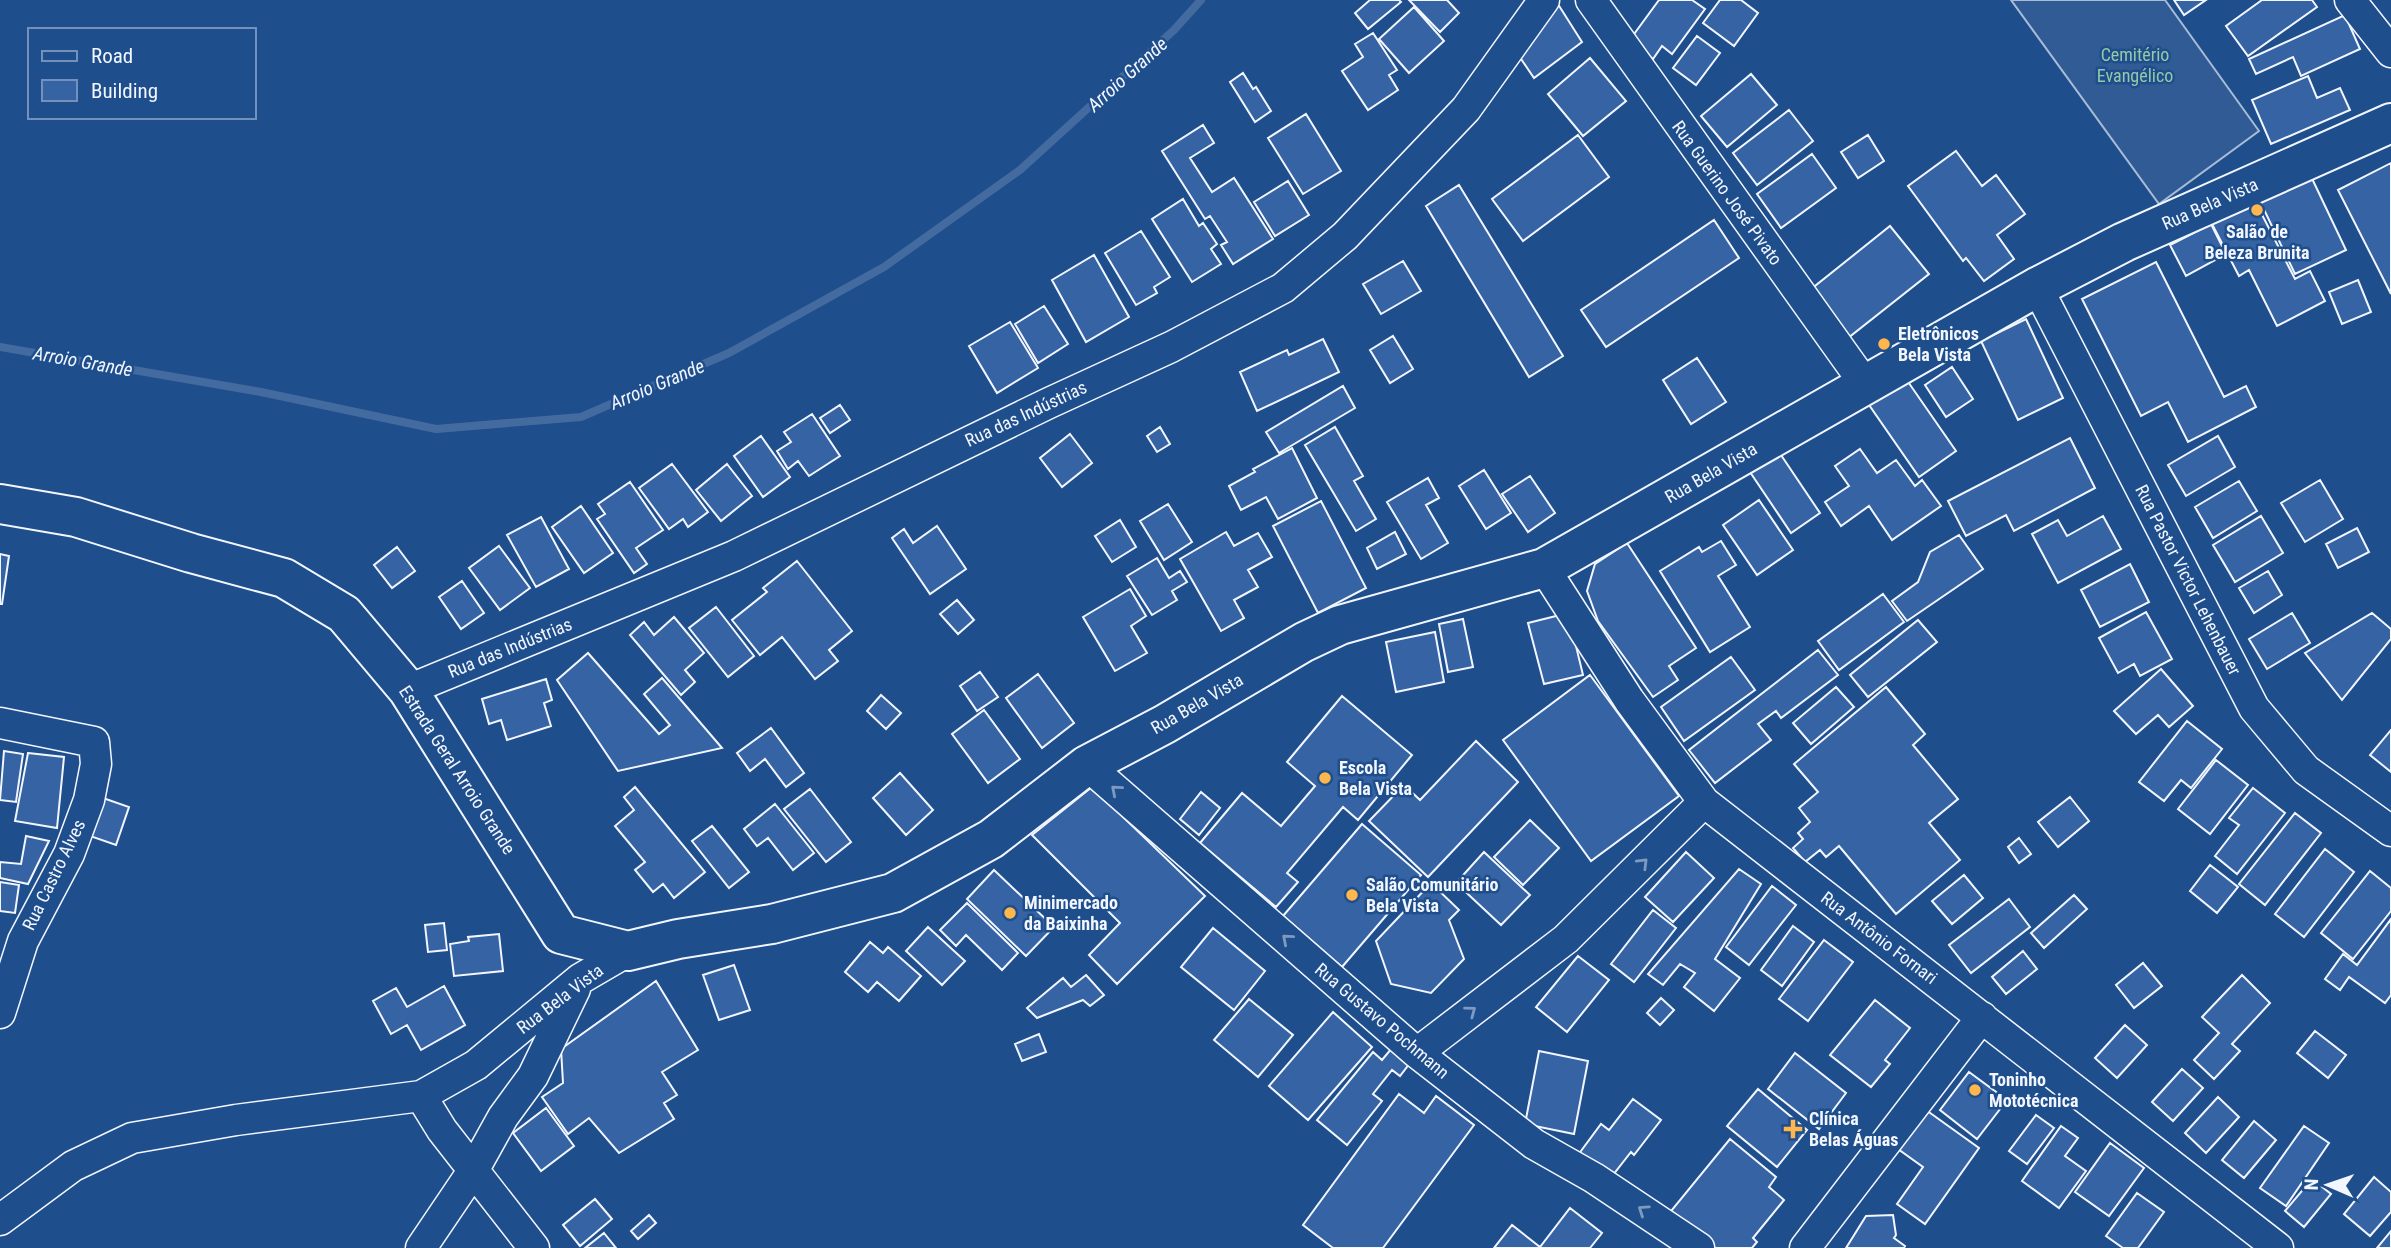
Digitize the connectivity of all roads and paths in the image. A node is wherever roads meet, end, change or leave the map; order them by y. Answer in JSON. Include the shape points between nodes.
{"nodes":[{"id":1,"x":1544,"y":0,"type":"edge"},
{"id":2,"x":1591,"y":0,"type":"edge"},
{"id":3,"x":2350,"y":0,"type":"edge"},
{"id":4,"x":2391,"y":52,"type":"edge"},
{"id":5,"x":2391,"y":124,"type":"edge"},
{"id":6,"x":2037,"y":287,"type":"junction"},
{"id":7,"x":1865,"y":384,"type":"junction"},
{"id":8,"x":0,"y":504,"type":"edge"},
{"id":9,"x":1544,"y":568,"type":"junction"},
{"id":10,"x":408,"y":690,"type":"junction"},
{"id":11,"x":2,"y":723,"type":"edge"},
{"id":12,"x":1087,"y":765,"type":"junction"},
{"id":13,"x":1704,"y":802,"type":"junction"},
{"id":14,"x":2391,"y":831,"type":"edge"},
{"id":15,"x":11,"y":939,"type":"edge"},
{"id":16,"x":628,"y":951,"type":"junction"},
{"id":17,"x":580,"y":979,"type":"junction"},
{"id":18,"x":0,"y":1013,"type":"edge"},
{"id":19,"x":1982,"y":1017,"type":"junction"},
{"id":20,"x":1417,"y":1053,"type":"junction"},
{"id":21,"x":421,"y":1096,"type":"junction"},
{"id":22,"x":473,"y":1171,"type":"junction"},
{"id":23,"x":0,"y":1220,"type":"edge"},
{"id":24,"x":421,"y":1248,"type":"edge"},
{"id":25,"x":534,"y":1248,"type":"edge"},
{"id":26,"x":1699,"y":1248,"type":"edge"},
{"id":27,"x":1805,"y":1248,"type":"edge"},
{"id":28,"x":2278,"y":1248,"type":"edge"}],
"edges":[{"from":1,"to":10,"type":"street","name":"Rua das Indústrias","via":[[1466,109],[1345,236],[1283,288],[1171,347],[734,556]]},
{"from":2,"to":7,"type":"street","name":"Rua Guerino José Pivato"},
{"from":3,"to":4,"type":"street"},
{"from":5,"to":6,"type":"main road","name":"Rua Bela Vista","via":[[2124,242]]},
{"from":6,"to":7,"type":"main road","name":"Rua Bela Vista"},
{"from":6,"to":14,"type":"street","name":"Rua Pastor Victor Lehenbauer","via":[[2254,708],[2306,770]]},
{"from":7,"to":9,"type":"main road","name":"Rua Bela Vista"},
{"from":8,"to":10,"type":"main road","name":"Estrada Geral Arroio Grande","via":[[76,517],[285,578],[344,614]]},
{"from":9,"to":12,"type":"main road","name":"Rua Bela Vista","via":[[1340,625]]},
{"from":9,"to":13,"type":"street","name":"Rua Antônio Fornari","via":[[1629,700]]},
{"from":10,"to":16,"type":"main road","name":"Estrada Geral Arroio Grande","via":[[561,934]]},
{"from":11,"to":15,"type":"street","name":"Rua Castro Alves","via":[[94,742],[96,764],[73,843]]},
{"from":12,"to":16,"type":"main road","name":"Rua Bela Vista","via":[[991,839],[893,893],[772,924]]},
{"from":20,"to":12,"type":"street","name":"Rua Gustavo Pochmann","one_way":true},
{"from":13,"to":19,"type":"street","name":"Rua Antônio Fornari"},
{"from":20,"to":13,"type":"street","one_way":true,"via":[[1566,939]]},
{"from":15,"to":18,"type":"street","name":"Rua Castro Alves"},
{"from":16,"to":17,"type":"street","name":"Rua Bela Vista"},
{"from":17,"to":21,"type":"street","name":"Rua Bela Vista","via":[[476,1065]]},
{"from":17,"to":22,"type":"street","via":[[533,1076]]},
{"from":19,"to":27,"type":"street"},
{"from":19,"to":28,"type":"street","name":"Rua Antônio Fornari"},
{"from":26,"to":20,"type":"street","name":"Rua Gustavo Pochmann","one_way":true,"via":[[1534,1144]]},
{"from":21,"to":22,"type":"street"},
{"from":21,"to":23,"type":"street","name":"Rua Bela Vista","via":[[132,1138],[73,1166]]},
{"from":22,"to":24,"type":"street"},
{"from":22,"to":25,"type":"street"}]}
